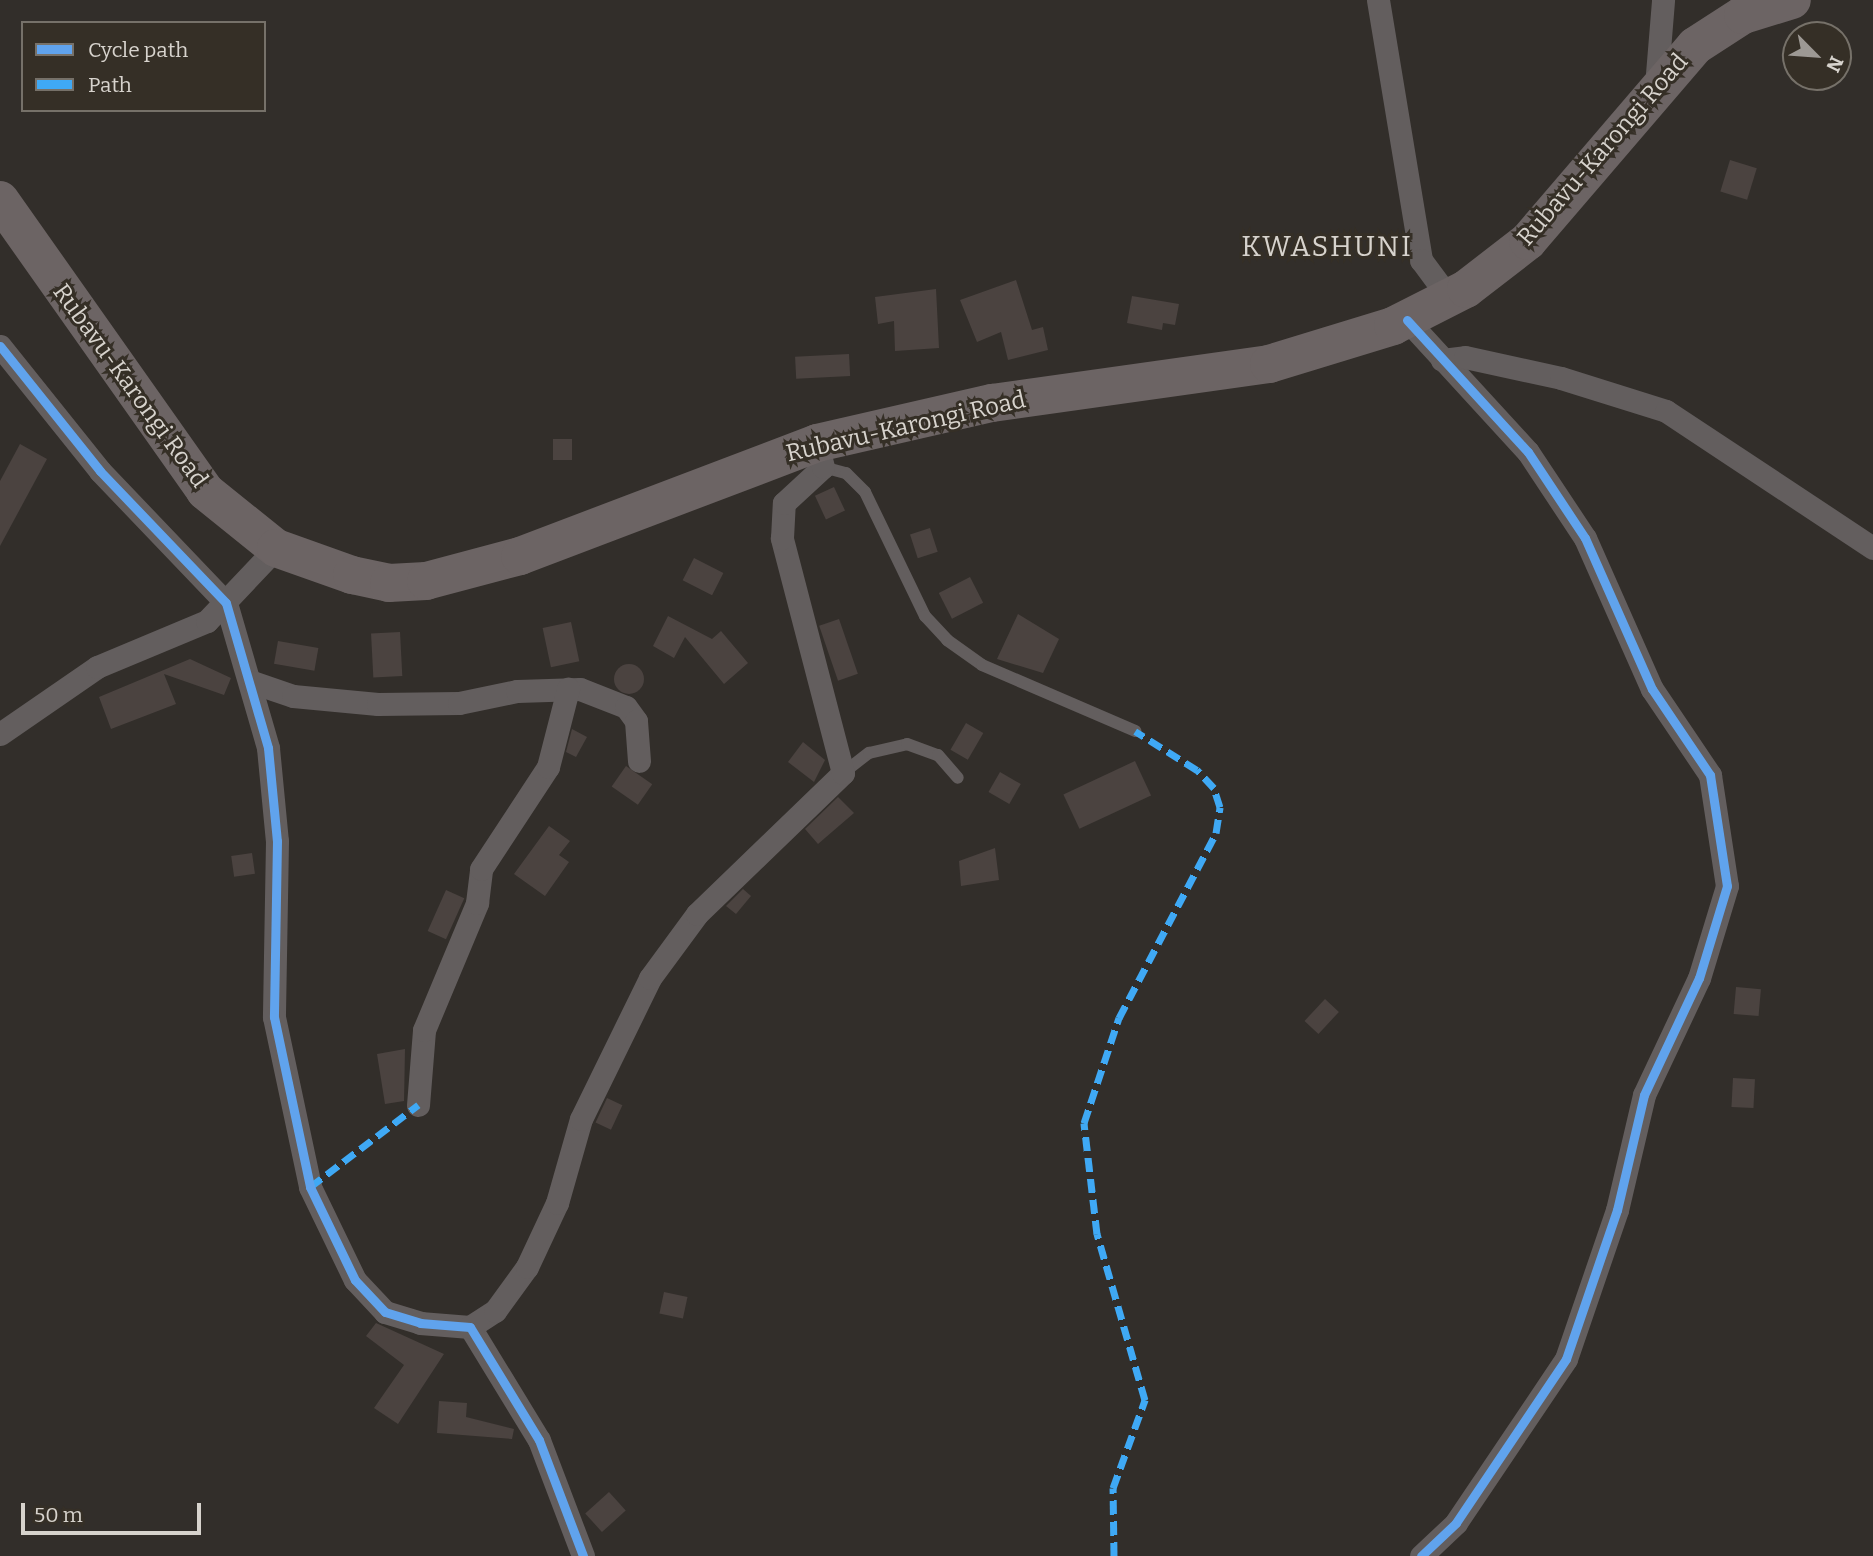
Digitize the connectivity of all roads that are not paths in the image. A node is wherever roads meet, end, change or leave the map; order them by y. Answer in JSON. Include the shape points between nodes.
{"nodes":[{"id":1,"x":1378,"y":0,"type":"edge"},
{"id":2,"x":1663,"y":0,"type":"edge"},
{"id":3,"x":1793,"y":0,"type":"edge"},
{"id":4,"x":1656,"y":86,"type":"junction"},
{"id":5,"x":0,"y":200,"type":"edge"},
{"id":6,"x":1450,"y":299,"type":"junction"},
{"id":7,"x":1407,"y":320,"type":"junction"},
{"id":8,"x":0,"y":346,"type":"edge"},
{"id":9,"x":1442,"y":360,"type":"junction"},
{"id":10,"x":820,"y":455,"type":"junction"},
{"id":11,"x":276,"y":548,"type":"junction"},
{"id":12,"x":1873,"y":548,"type":"edge"},
{"id":13,"x":226,"y":603,"type":"junction"},
{"id":14,"x":252,"y":682,"type":"junction"},
{"id":15,"x":568,"y":689,"type":"junction"},
{"id":16,"x":1135,"y":732,"type":"dead end"},
{"id":17,"x":0,"y":734,"type":"edge"},
{"id":18,"x":639,"y":761,"type":"dead end"},
{"id":19,"x":843,"y":773,"type":"junction"},
{"id":20,"x":958,"y":778,"type":"dead end"},
{"id":21,"x":418,"y":1105,"type":"dead end"},
{"id":22,"x":470,"y":1327,"type":"junction"},
{"id":23,"x":583,"y":1556,"type":"edge"},
{"id":24,"x":1422,"y":1556,"type":"edge"}],
"edges":[{"from":1,"to":6,"type":"street","via":[[1421,260]]},
{"from":2,"to":4,"type":"street"},
{"from":3,"to":4,"type":"highway","name":"Rubavu-Karongi Road","via":[[1714,32]]},
{"from":4,"to":6,"type":"highway","name":"Rubavu-Karongi Road","via":[[1537,232]]},
{"from":5,"to":11,"type":"highway","name":"Rubavu-Karongi Road","via":[[192,477]]},
{"from":6,"to":7,"type":"highway","name":"Rubavu-Karongi Road"},
{"from":7,"to":9,"type":"street"},
{"from":7,"to":10,"type":"highway","name":"Rubavu-Karongi Road","via":[[1269,364],[992,403]]},
{"from":8,"to":13,"type":"street","via":[[100,471]]},
{"from":9,"to":12,"type":"street","via":[[1465,357],[1561,377],[1666,411]]},
{"from":9,"to":24,"type":"street","via":[[1528,453],[1586,538],[1652,689],[1710,775],[1727,886],[1699,978],[1644,1095],[1617,1210],[1566,1359],[1456,1523]]},
{"from":10,"to":11,"type":"highway","name":"Rubavu-Karongi Road","via":[[520,556],[426,581],[389,583],[352,575]]},
{"from":10,"to":16,"type":"lane","via":[[865,492],[925,616],[947,640],[982,665]]},
{"from":10,"to":19,"type":"street","via":[[785,503],[782,538]]},
{"from":11,"to":13,"type":"street"},
{"from":13,"to":14,"type":"street"},
{"from":13,"to":17,"type":"street","via":[[194,629],[69,683]]},
{"from":14,"to":15,"type":"street","via":[[293,696],[378,704],[459,703]]},
{"from":14,"to":22,"type":"street","via":[[268,748],[277,841],[274,1017],[310,1187],[355,1280],[385,1312],[420,1323]]},
{"from":15,"to":18,"type":"street","via":[[626,707],[636,721]]},
{"from":15,"to":21,"type":"street","via":[[548,767],[481,869],[477,903],[424,1030]]},
{"from":19,"to":20,"type":"lane","via":[[869,753],[907,744],[938,754]]},
{"from":19,"to":22,"type":"street","via":[[697,914],[650,978],[580,1119],[557,1203],[527,1267],[495,1311]]},
{"from":22,"to":23,"type":"street","via":[[539,1440]]}]}
